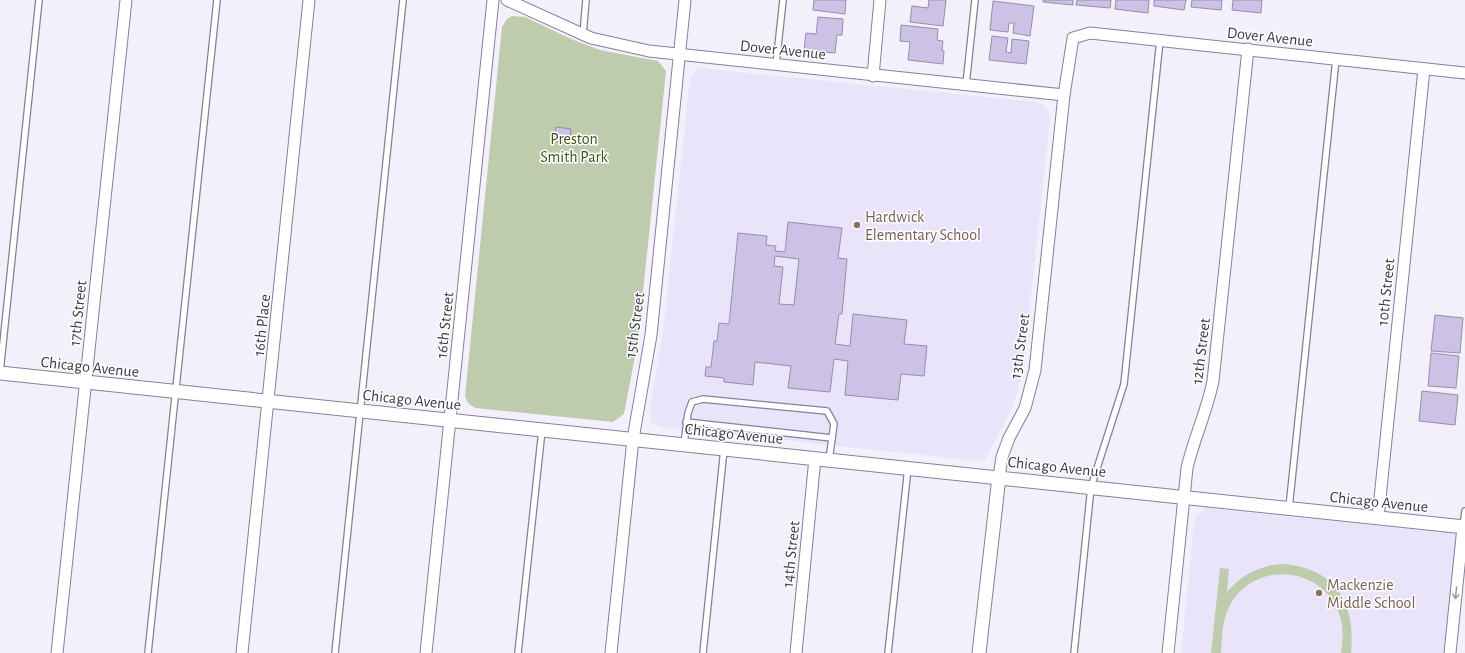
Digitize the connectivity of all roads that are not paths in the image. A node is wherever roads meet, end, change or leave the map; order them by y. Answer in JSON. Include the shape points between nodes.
{"nodes":[{"id":1,"x":39,"y":0,"type":"edge"},
{"id":2,"x":126,"y":0,"type":"edge"},
{"id":3,"x":217,"y":0,"type":"edge"},
{"id":4,"x":309,"y":0,"type":"edge"},
{"id":5,"x":403,"y":0,"type":"edge"},
{"id":6,"x":493,"y":0,"type":"edge"},
{"id":7,"x":507,"y":0,"type":"edge"},
{"id":8,"x":586,"y":0,"type":"edge"},
{"id":9,"x":685,"y":0,"type":"edge"},
{"id":10,"x":783,"y":0,"type":"edge"},
{"id":11,"x":880,"y":0,"type":"edge"},
{"id":12,"x":974,"y":0,"type":"edge"},
{"id":13,"x":583,"y":35,"type":"junction"},
{"id":14,"x":1073,"y":38,"type":"joint"},
{"id":15,"x":1160,"y":40,"type":"junction"},
{"id":16,"x":1248,"y":49,"type":"junction"},
{"id":17,"x":680,"y":54,"type":"junction"},
{"id":18,"x":1336,"y":59,"type":"junction"},
{"id":19,"x":776,"y":65,"type":"junction"},
{"id":20,"x":1424,"y":69,"type":"junction"},
{"id":21,"x":1465,"y":73,"type":"edge"},
{"id":22,"x":873,"y":76,"type":"junction"},
{"id":23,"x":966,"y":85,"type":"junction"},
{"id":24,"x":1064,"y":95,"type":"junction"},
{"id":25,"x":0,"y":373,"type":"edge"},
{"id":26,"x":86,"y":383,"type":"junction"},
{"id":27,"x":175,"y":392,"type":"junction"},
{"id":28,"x":269,"y":402,"type":"junction"},
{"id":29,"x":359,"y":411,"type":"junction"},
{"id":30,"x":450,"y":420,"type":"junction"},
{"id":31,"x":686,"y":422,"type":"junction"},
{"id":32,"x":542,"y":430,"type":"junction"},
{"id":33,"x":832,"y":438,"type":"junction"},
{"id":34,"x":633,"y":439,"type":"junction"},
{"id":35,"x":684,"y":445,"type":"junction"},
{"id":36,"x":724,"y":449,"type":"junction"},
{"id":37,"x":815,"y":458,"type":"junction"},
{"id":38,"x":829,"y":460,"type":"junction"},
{"id":39,"x":908,"y":468,"type":"junction"},
{"id":40,"x":999,"y":477,"type":"junction"},
{"id":41,"x":1091,"y":487,"type":"junction"},
{"id":42,"x":1184,"y":497,"type":"junction"},
{"id":43,"x":1289,"y":508,"type":"junction"},
{"id":44,"x":1465,"y":511,"type":"edge"},
{"id":45,"x":1378,"y":518,"type":"junction"},
{"id":46,"x":1464,"y":527,"type":"edge"},
{"id":47,"x":57,"y":653,"type":"edge"},
{"id":48,"x":148,"y":653,"type":"edge"},
{"id":49,"x":242,"y":653,"type":"edge"},
{"id":50,"x":335,"y":653,"type":"edge"},
{"id":51,"x":426,"y":653,"type":"edge"},
{"id":52,"x":518,"y":653,"type":"edge"},
{"id":53,"x":611,"y":653,"type":"edge"},
{"id":54,"x":703,"y":653,"type":"edge"},
{"id":55,"x":796,"y":653,"type":"edge"},
{"id":56,"x":888,"y":653,"type":"edge"},
{"id":57,"x":979,"y":653,"type":"edge"},
{"id":58,"x":1074,"y":653,"type":"edge"},
{"id":59,"x":1168,"y":653,"type":"edge"},
{"id":60,"x":1450,"y":653,"type":"edge"}],
"edges":[{"from":1,"to":25,"type":"lane"},
{"from":2,"to":26,"type":"street","name":"17th Street"},
{"from":3,"to":27,"type":"lane"},
{"from":4,"to":28,"type":"street","name":"16th Place"},
{"from":5,"to":29,"type":"lane"},
{"from":6,"to":30,"type":"street","name":"16th Street"},
{"from":7,"to":13,"type":"street","name":"Dover Avenue"},
{"from":8,"to":13,"type":"lane"},
{"from":9,"to":17,"type":"street","name":"15th Street"},
{"from":10,"to":19,"type":"lane"},
{"from":11,"to":22,"type":"street"},
{"from":12,"to":23,"type":"lane"},
{"from":13,"to":17,"type":"street","name":"Dover Avenue","via":[[619,46]]},
{"from":14,"to":15,"type":"street","name":"Dover Avenue","via":[[1090,33]]},
{"from":14,"to":24,"type":"street","name":"13th Street"},
{"from":15,"to":16,"type":"street","name":"Dover Avenue"},
{"from":15,"to":41,"type":"lane","via":[[1124,384]]},
{"from":16,"to":18,"type":"street","name":"Dover Avenue"},
{"from":16,"to":42,"type":"street","name":"12th Street","via":[[1214,381],[1191,448],[1186,468]]},
{"from":17,"to":19,"type":"street","name":"Dover Avenue"},
{"from":17,"to":34,"type":"street","name":"15th Street","via":[[651,335]]},
{"from":18,"to":20,"type":"street","name":"Dover Avenue"},
{"from":18,"to":43,"type":"lane"},
{"from":19,"to":22,"type":"street","name":"Dover Avenue"},
{"from":20,"to":21,"type":"street","name":"Dover Avenue"},
{"from":20,"to":45,"type":"street","name":"10th Street"},
{"from":22,"to":23,"type":"street","name":"Dover Avenue"},
{"from":23,"to":24,"type":"street","name":"Dover Avenue"},
{"from":24,"to":40,"type":"street","name":"13th Street","via":[[1035,370],[1025,408],[1004,451]]},
{"from":25,"to":26,"type":"street","name":"Chicago Avenue"},
{"from":26,"to":27,"type":"street","name":"Chicago Avenue"},
{"from":26,"to":47,"type":"street","name":"17th Street"},
{"from":27,"to":28,"type":"street","name":"Chicago Avenue"},
{"from":27,"to":48,"type":"lane"},
{"from":28,"to":29,"type":"street","name":"Chicago Avenue"},
{"from":28,"to":49,"type":"street","name":"16th Place"},
{"from":29,"to":30,"type":"street","name":"Chicago Avenue"},
{"from":29,"to":50,"type":"lane"},
{"from":30,"to":32,"type":"street","name":"Chicago Avenue"},
{"from":30,"to":51,"type":"street","name":"16th Street"},
{"from":31,"to":33,"type":"lane"},
{"from":31,"to":33,"type":"lane","via":[[692,402],[703,399],[827,412],[834,424]]},
{"from":31,"to":35,"type":"lane"},
{"from":32,"to":34,"type":"street","name":"Chicago Avenue"},
{"from":32,"to":52,"type":"lane"},
{"from":33,"to":38,"type":"lane"},
{"from":34,"to":35,"type":"street","name":"Chicago Avenue"},
{"from":34,"to":53,"type":"street","name":"15th Street"},
{"from":35,"to":36,"type":"street","name":"Chicago Avenue"},
{"from":36,"to":37,"type":"street","name":"Chicago Avenue"},
{"from":36,"to":54,"type":"lane"},
{"from":37,"to":38,"type":"street","name":"Chicago Avenue"},
{"from":37,"to":55,"type":"street","name":"14th Street"},
{"from":38,"to":39,"type":"street","name":"Chicago Avenue"},
{"from":39,"to":40,"type":"street","name":"Chicago Avenue"},
{"from":39,"to":56,"type":"lane"},
{"from":40,"to":41,"type":"street","name":"Chicago Avenue"},
{"from":40,"to":57,"type":"street","name":"13th Street"},
{"from":41,"to":42,"type":"street","name":"Chicago Avenue"},
{"from":41,"to":58,"type":"lane"},
{"from":42,"to":43,"type":"street","name":"Chicago Avenue"},
{"from":42,"to":59,"type":"street","name":"12th Street"},
{"from":43,"to":45,"type":"street","name":"Chicago Avenue"},
{"from":44,"to":46,"type":"lane"},
{"from":45,"to":46,"type":"street","name":"Chicago Avenue"},
{"from":46,"to":60,"type":"street","one_way":true}]}
